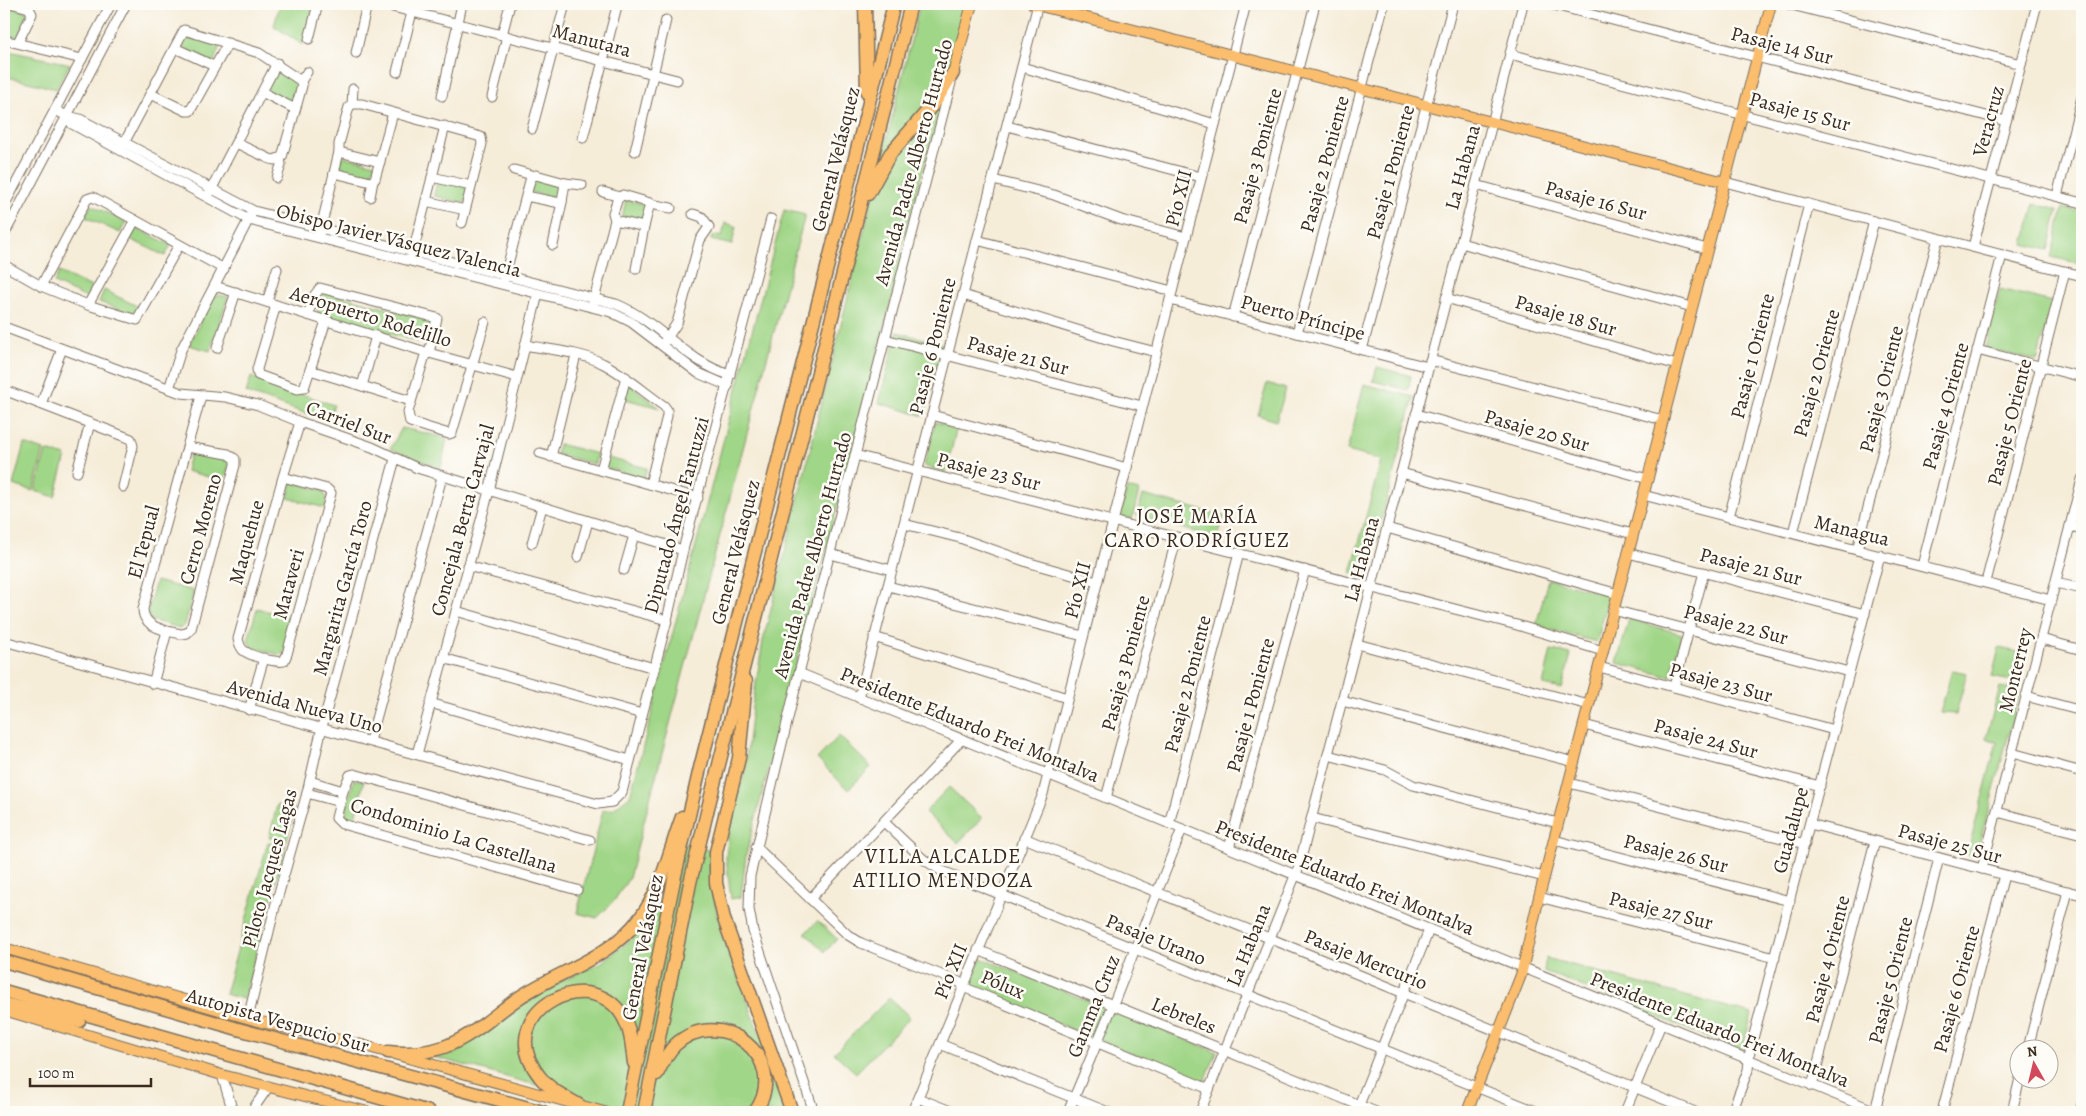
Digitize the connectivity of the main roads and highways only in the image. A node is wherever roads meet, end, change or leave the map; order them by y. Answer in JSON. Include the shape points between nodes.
{"nodes":[{"id":1,"x":865,"y":4,"type":"edge"},
{"id":2,"x":894,"y":4,"type":"edge"},
{"id":3,"x":911,"y":4,"type":"edge"},
{"id":4,"x":972,"y":4,"type":"edge"},
{"id":5,"x":1036,"y":4,"type":"edge"},
{"id":6,"x":1771,"y":4,"type":"edge"},
{"id":7,"x":953,"y":73,"type":"joint"},
{"id":8,"x":864,"y":124,"type":"junction"},
{"id":9,"x":1725,"y":182,"type":"junction"},
{"id":10,"x":856,"y":219,"type":"junction"},
{"id":11,"x":753,"y":631,"type":"junction"},
{"id":12,"x":700,"y":768,"type":"junction"},
{"id":13,"x":4,"y":948,"type":"edge"},
{"id":14,"x":4,"y":962,"type":"edge"},
{"id":15,"x":4,"y":991,"type":"edge"},
{"id":16,"x":4,"y":1004,"type":"edge"},
{"id":17,"x":4,"y":1010,"type":"edge"},
{"id":18,"x":122,"y":1026,"type":"junction"},
{"id":19,"x":388,"y":1052,"type":"junction"},
{"id":20,"x":634,"y":1079,"type":"junction"},
{"id":21,"x":648,"y":1092,"type":"junction"},
{"id":22,"x":580,"y":1106,"type":"junction"},
{"id":23,"x":628,"y":1109,"type":"edge"},
{"id":24,"x":644,"y":1110,"type":"edge"},
{"id":25,"x":368,"y":1112,"type":"edge"},
{"id":26,"x":429,"y":1112,"type":"edge"},
{"id":27,"x":544,"y":1112,"type":"edge"},
{"id":28,"x":604,"y":1112,"type":"edge"},
{"id":29,"x":755,"y":1112,"type":"edge"},
{"id":30,"x":792,"y":1112,"type":"edge"},
{"id":31,"x":1466,"y":1112,"type":"edge"}],
"edges":[{"from":1,"to":8,"type":"highway","via":[[867,70]]},
{"from":2,"to":8,"type":"highway","name":"General Velásquez"},
{"from":3,"to":10,"type":"highway","name":"General Velásquez"},
{"from":4,"to":7,"type":"main road","name":"Avenida Padre Alberto Hurtado"},
{"from":5,"to":9,"type":"main road"},
{"from":6,"to":9,"type":"main road"},
{"from":7,"to":10,"type":"highway","via":[[936,101],[890,154]]},
{"from":8,"to":12,"type":"highway","name":"General Velásquez"},
{"from":9,"to":31,"type":"main road","via":[[1523,968]]},
{"from":10,"to":11,"type":"highway","name":"General Velásquez"},
{"from":11,"to":21,"type":"highway","name":"General Velásquez","via":[[696,855]]},
{"from":11,"to":30,"type":"highway","via":[[740,750],[718,844],[716,883],[724,919]]},
{"from":12,"to":19,"type":"highway","via":[[656,890],[641,917],[620,940],[594,958],[521,997],[450,1044],[420,1052]]},
{"from":12,"to":20,"type":"highway","name":"General Velásquez"},
{"from":13,"to":19,"type":"main road","via":[[248,1018]]},
{"from":14,"to":27,"type":"highway","name":"Autopista Vespucio Sur"},
{"from":15,"to":18,"type":"highway"},
{"from":16,"to":18,"type":"highway"},
{"from":17,"to":25,"type":"main road","via":[[222,1074]]},
{"from":18,"to":26,"type":"highway"},
{"from":19,"to":22,"type":"main road"},
{"from":20,"to":22,"type":"highway","via":[[629,1032],[615,1007],[604,999],[584,993],[571,993],[552,1000],[536,1012],[530,1024],[528,1052],[532,1065],[544,1082]]},
{"from":20,"to":23,"type":"highway","name":"General Velásquez"},
{"from":21,"to":24,"type":"highway","name":"General Velásquez"},
{"from":21,"to":29,"type":"highway","via":[[662,1062],[676,1044],[702,1032],[723,1032],[748,1044],[761,1061],[765,1088]]},
{"from":22,"to":28,"type":"main road"}]}
